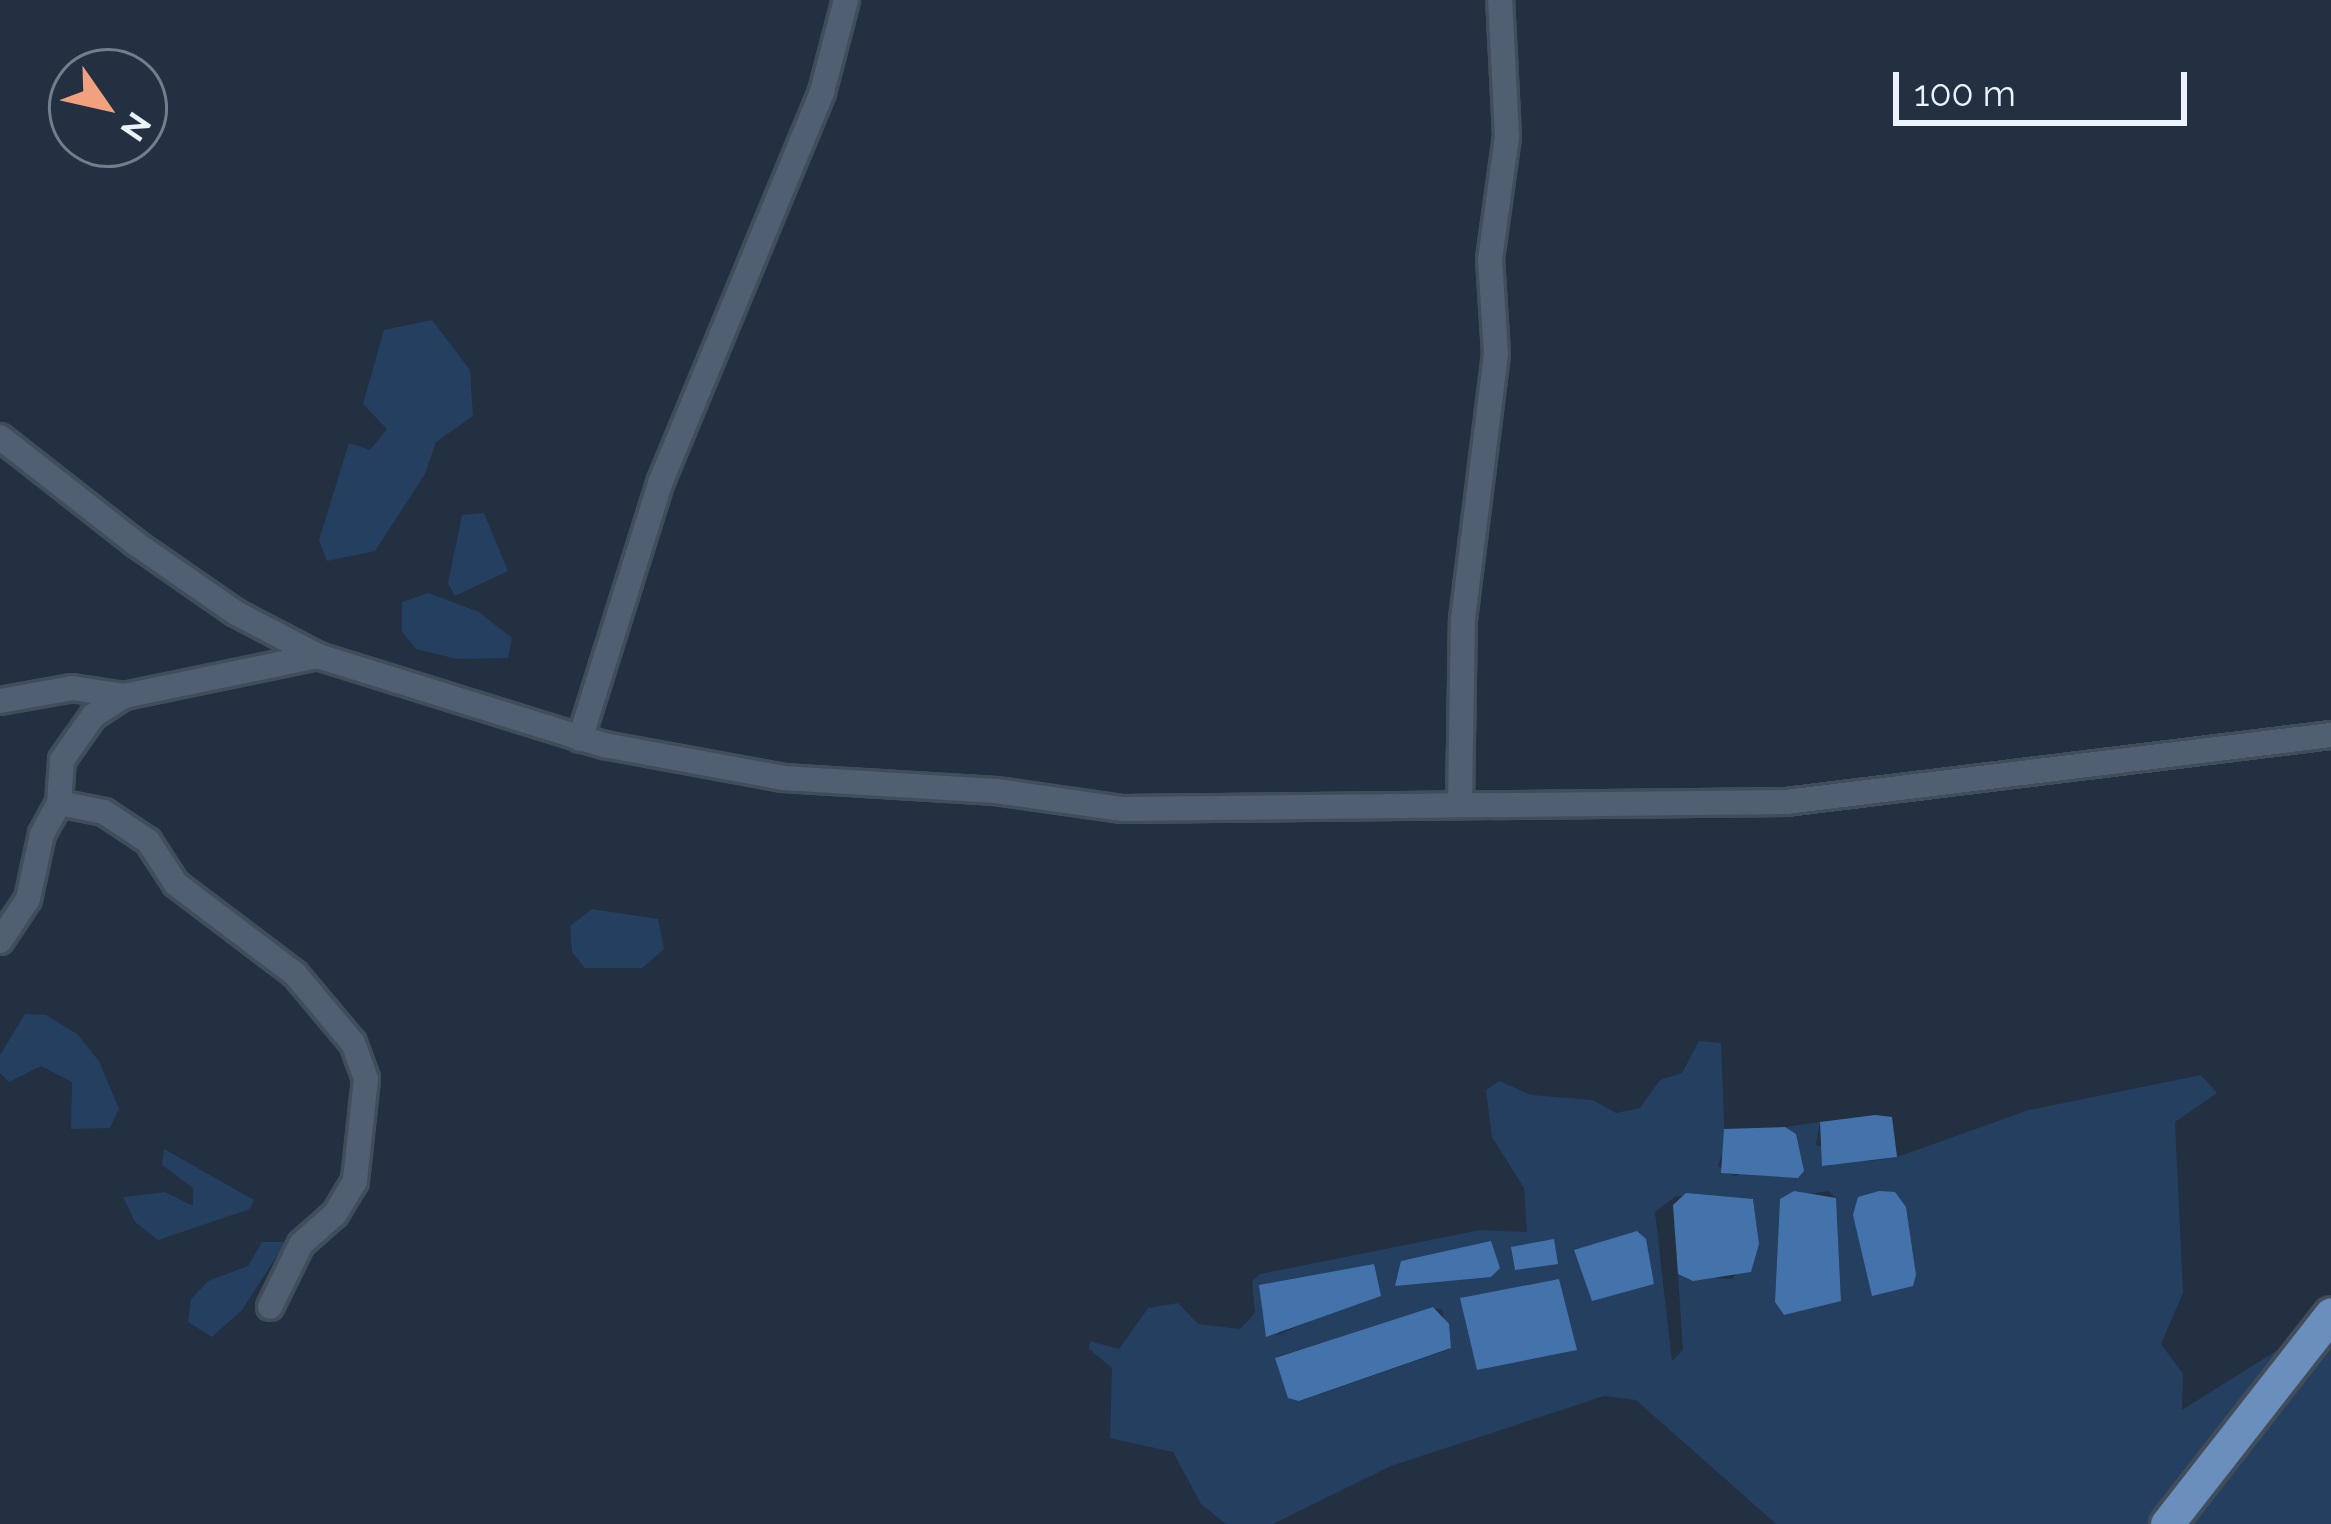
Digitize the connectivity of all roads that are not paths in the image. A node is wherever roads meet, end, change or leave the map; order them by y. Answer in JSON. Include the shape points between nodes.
{"nodes":[{"id":1,"x":846,"y":0,"type":"edge"},
{"id":2,"x":1500,"y":0,"type":"edge"},
{"id":3,"x":0,"y":437,"type":"edge"},
{"id":4,"x":318,"y":656,"type":"junction"},
{"id":5,"x":124,"y":696,"type":"junction"},
{"id":6,"x":0,"y":701,"type":"edge"},
{"id":7,"x":2331,"y":735,"type":"edge"},
{"id":8,"x":580,"y":739,"type":"junction"},
{"id":9,"x":59,"y":802,"type":"junction"},
{"id":10,"x":1460,"y":806,"type":"junction"},
{"id":11,"x":0,"y":941,"type":"edge"},
{"id":12,"x":270,"y":1307,"type":"dead end"},
{"id":13,"x":2331,"y":1314,"type":"edge"},
{"id":14,"x":2168,"y":1524,"type":"edge"}],
"edges":[{"from":1,"to":8,"type":"street","via":[[822,92],[661,481]]},
{"from":2,"to":10,"type":"street","via":[[1507,136],[1490,259],[1496,354],[1463,619]]},
{"from":3,"to":4,"type":"street","via":[[219,601]]},
{"from":4,"to":5,"type":"street"},
{"from":4,"to":8,"type":"street"},
{"from":5,"to":6,"type":"street","via":[[72,688]]},
{"from":5,"to":9,"type":"street","via":[[93,716],[62,760]]},
{"from":7,"to":10,"type":"street","via":[[1786,802]]},
{"from":8,"to":10,"type":"street","via":[[783,778],[1123,808]]},
{"from":9,"to":11,"type":"street","via":[[42,834],[22,916]]},
{"from":9,"to":12,"type":"street","via":[[104,812],[148,841],[176,884],[295,974],[353,1043],[366,1079],[355,1181],[335,1214],[301,1244]]},
{"from":13,"to":14,"type":"main road"}]}
